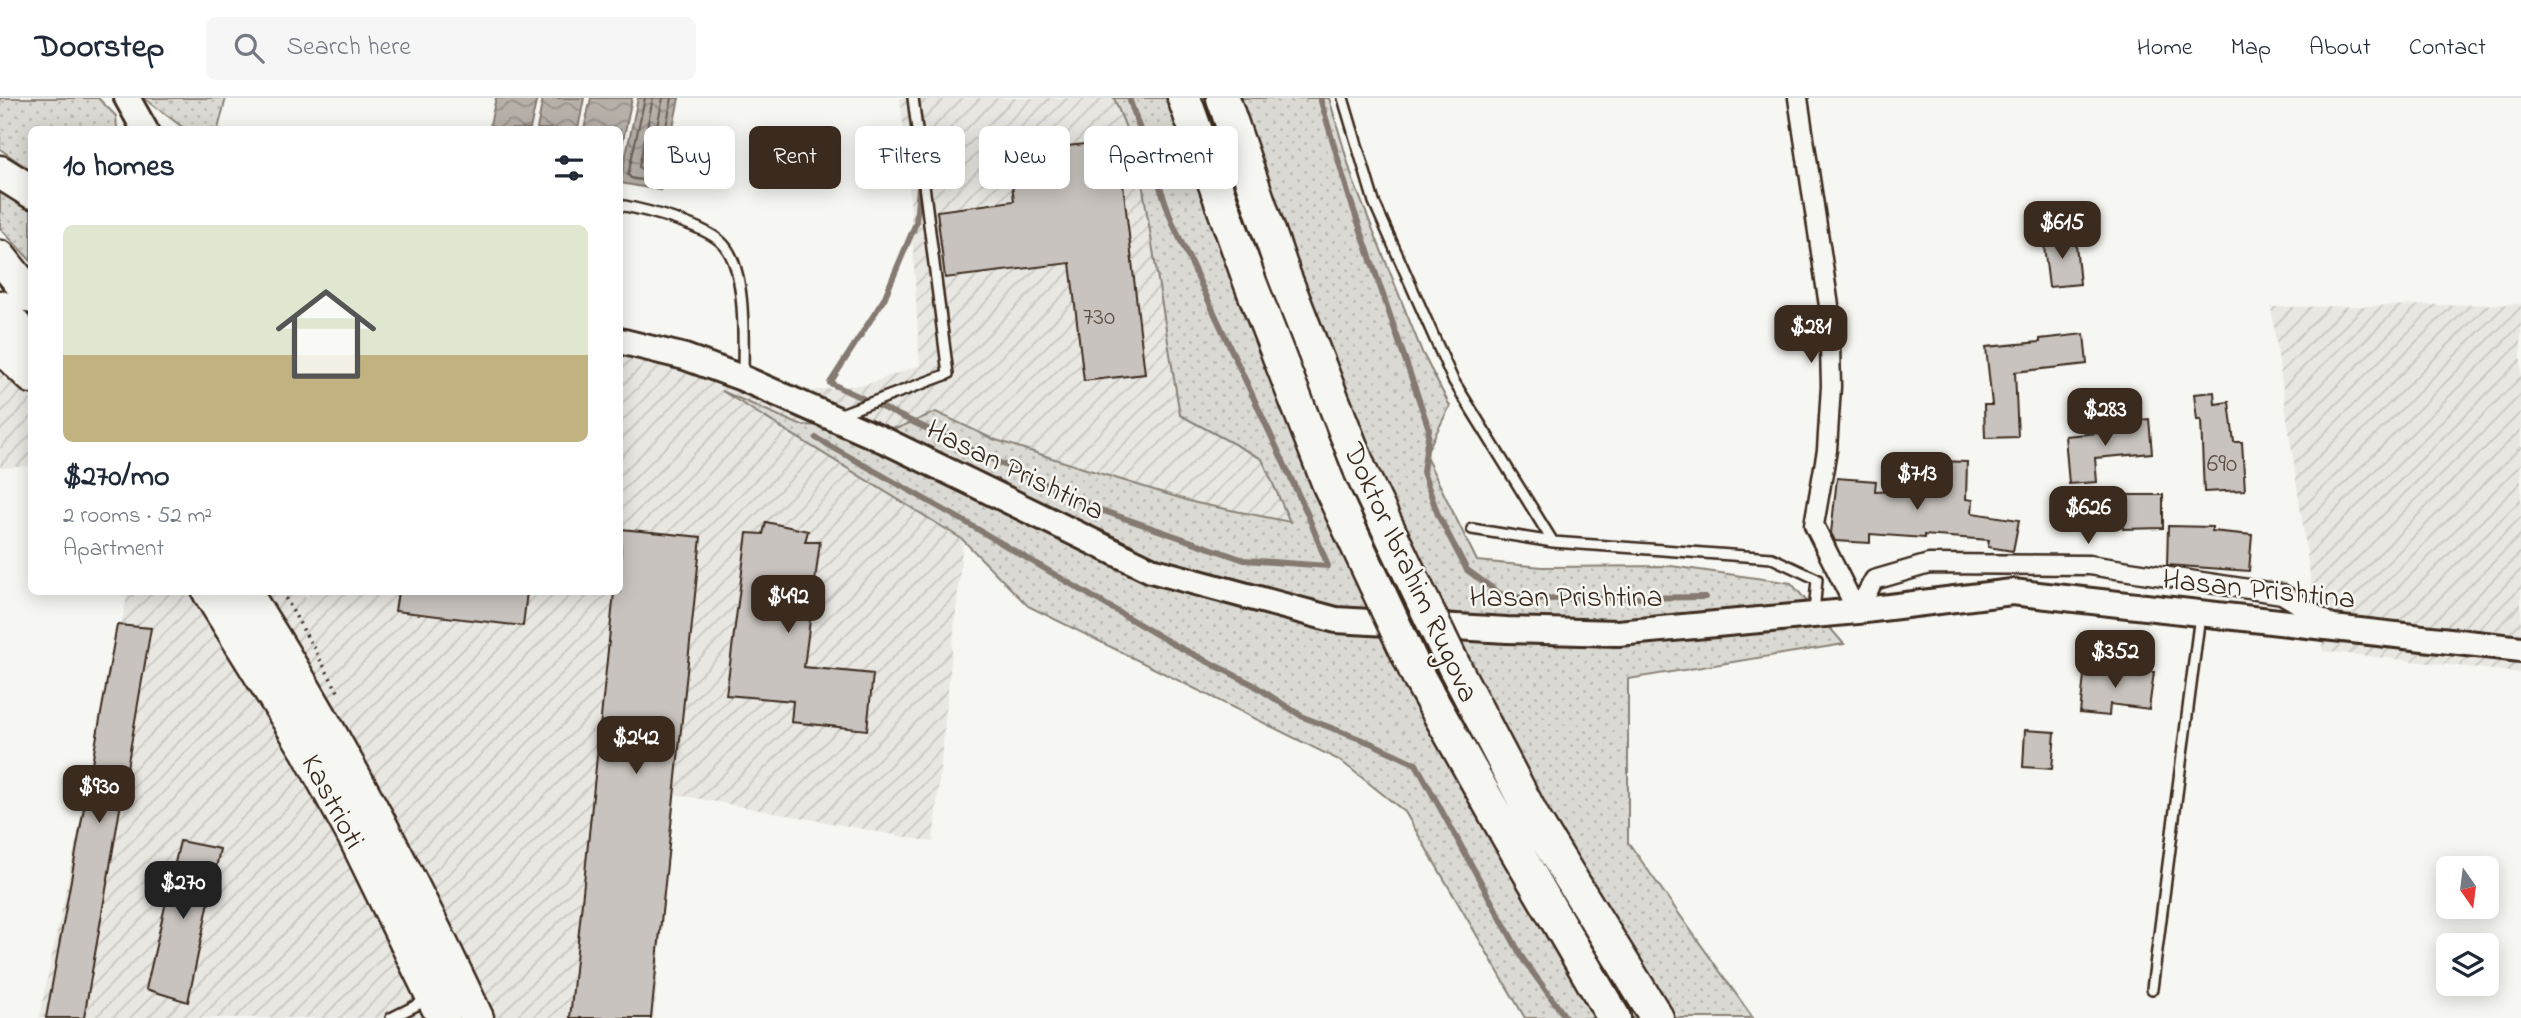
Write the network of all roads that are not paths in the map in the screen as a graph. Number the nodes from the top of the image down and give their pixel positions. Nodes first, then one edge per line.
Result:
1 (118, 98) edge
2 (127, 98) edge
3 (913, 98) edge
4 (1184, 98) edge
5 (1223, 98) edge
6 (1343, 98) edge
7 (1798, 98) edge
8 (129, 126) edge
9 (143, 126) edge
10 (0, 172) edge
11 (28, 190) edge
12 (623, 206) edge
13 (0, 257) edge
14 (28, 292) edge
15 (0, 307) edge
16 (28, 342) edge
17 (623, 342) edge
18 (0, 346) edge
19 (28, 373) edge
20 (743, 378) junction
21 (830, 418) junction
22 (1472, 529) dead end
23 (1553, 542) junction
24 (211, 595) edge
25 (247, 595) edge
26 (267, 595) edge
27 (1857, 611) junction
28 (2200, 614) junction
29 (1814, 615) junction
30 (2338, 629) junction
31 (2521, 649) edge
32 (331, 733) junction
33 (2152, 989) dead end
34 (438, 1008) edge
35 (391, 1018) edge
36 (477, 1018) edge
37 (1614, 1018) edge
38 (1657, 1018) edge

1 - 8 main road
2 - 9 main road
3 - 21 lane
4 - 37 highway, Doktor Ibrahim Rugova, bridge
5 - 38 highway, Doktor Ibrahim Rugova, bridge
6 - 23 lane
7 - 27 street
10 - 11 highway
12 - 20 lane
13 - 14 highway
15 - 16 highway
17 - 20 main road, Hasan Prishtina
18 - 19 highway
20 - 21 main road, Hasan Prishtina
21 - 29 main road, Hasan Prishtina
22 - 23 lane
23 - 29 lane
24 - 34 highway, Kastrioti
25 - 32 highway, Kastrioti
26 - 32 highway
27 - 28 main road, Hasan Prishtina
27 - 29 main road, Hasan Prishtina
27 - 30 street
28 - 30 main road, Hasan Prishtina
28 - 33 lane
30 - 31 main road, Hasan Prishtina
32 - 36 highway, Kastrioti
34 - 35 lane

